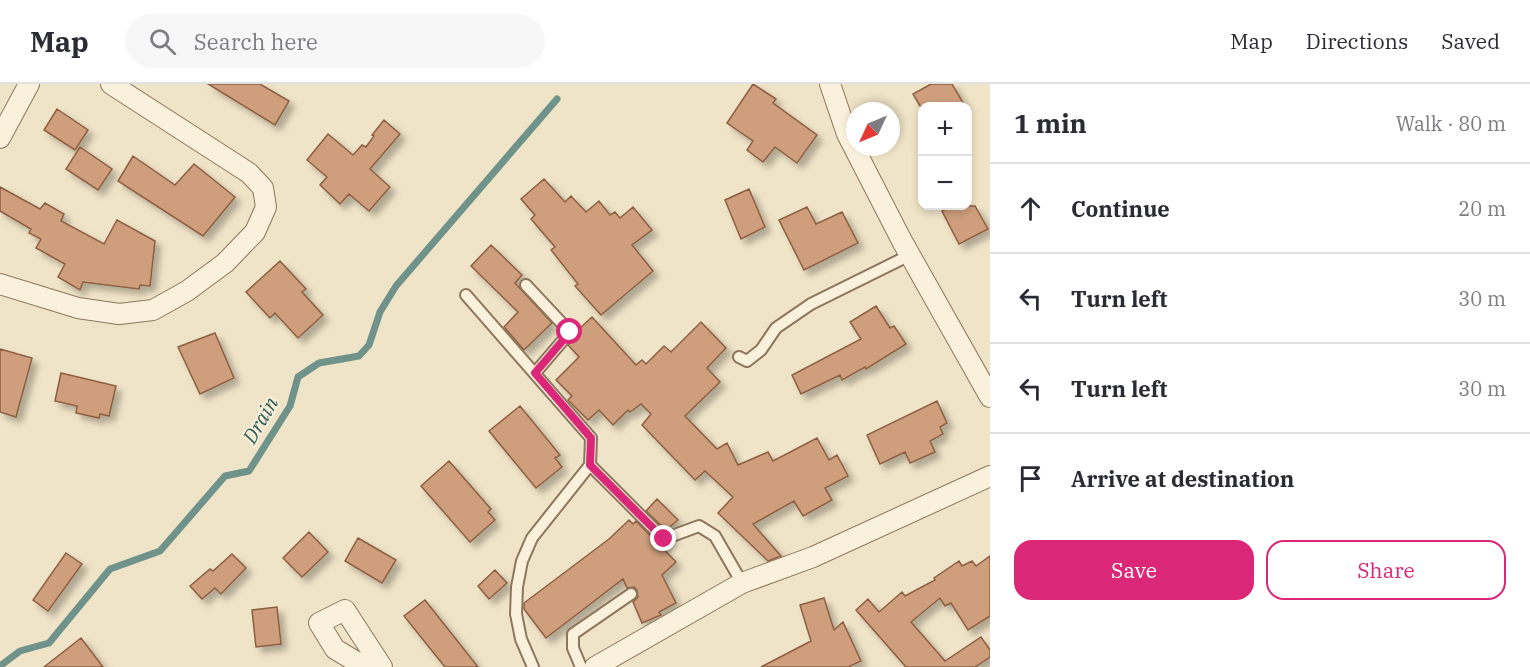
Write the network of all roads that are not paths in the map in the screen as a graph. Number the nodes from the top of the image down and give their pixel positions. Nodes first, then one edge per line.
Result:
1 (29, 84) edge
2 (111, 84) edge
3 (830, 84) edge
4 (0, 138) edge
5 (910, 255) junction
6 (0, 284) edge
7 (526, 285) dead end
8 (466, 295) dead end
9 (739, 357) dead end
10 (535, 373) junction
11 (990, 397) edge
12 (590, 465) junction
13 (990, 476) edge
14 (742, 583) junction
15 (631, 594) dead end
16 (365, 667) edge
17 (382, 667) edge
18 (533, 667) edge
19 (581, 667) edge
20 (595, 667) edge

1 - 4 street
2 - 6 street
3 - 5 street
5 - 9 lane
5 - 11 street
7 - 10 lane
8 - 10 lane
10 - 12 lane
12 - 14 lane
12 - 18 lane
13 - 14 street
14 - 20 street
15 - 19 lane
16 - 17 street

